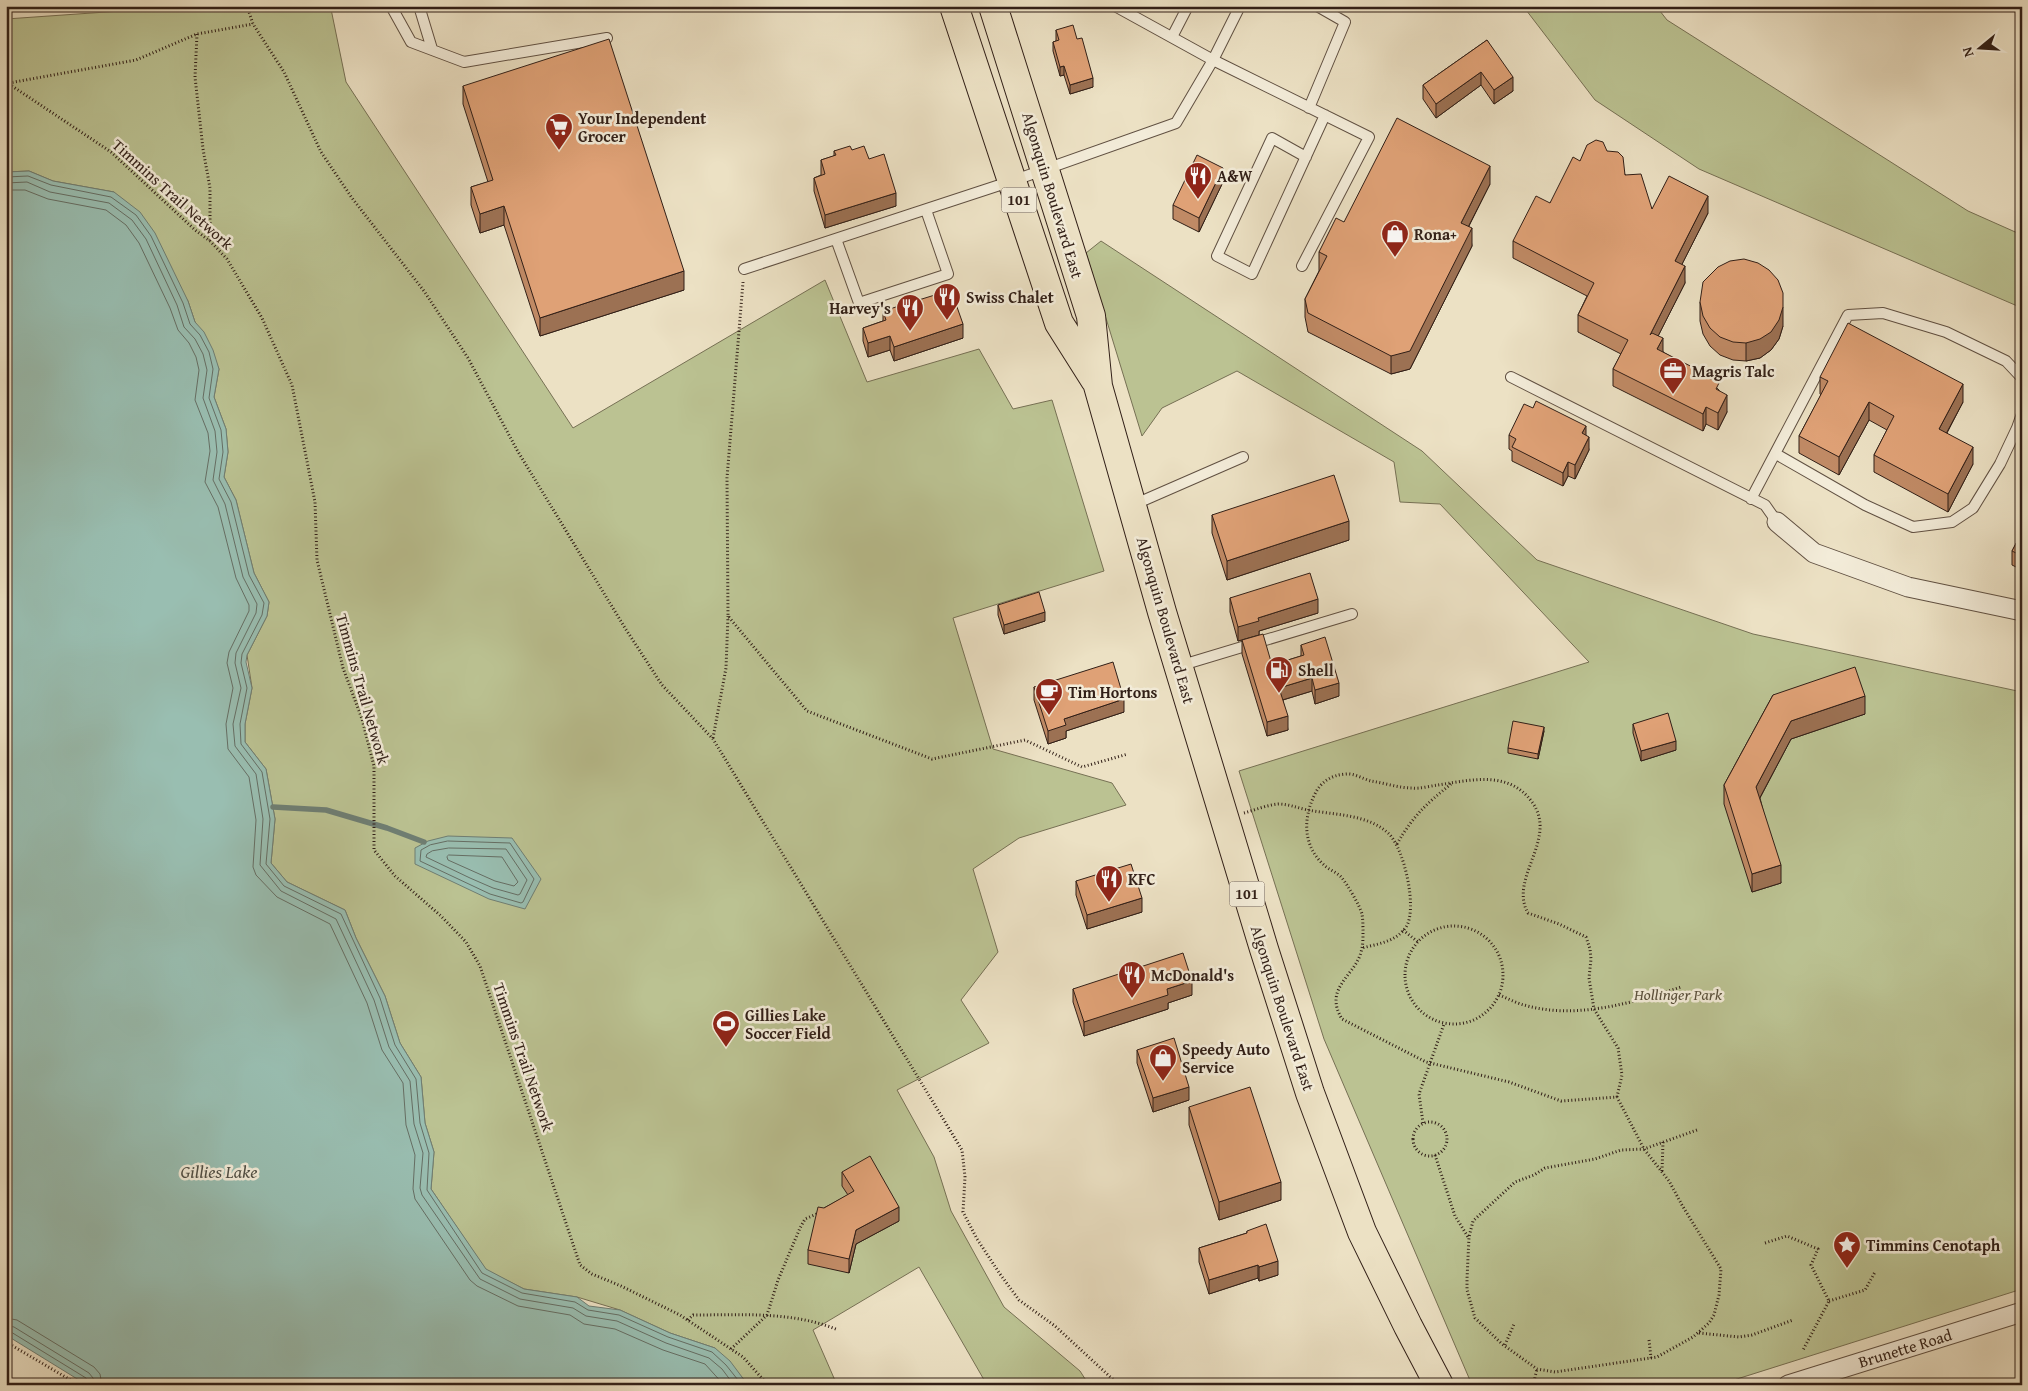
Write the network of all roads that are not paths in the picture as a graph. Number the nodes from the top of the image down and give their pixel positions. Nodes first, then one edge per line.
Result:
1 (391, 6) edge
2 (419, 6) edge
3 (954, 6) edge
4 (993, 6) edge
5 (1115, 6) edge
6 (1139, 6) edge
7 (1188, 6) edge
8 (1240, 6) edge
9 (1317, 6) edge
10 (1134, 16) junction
11 (1172, 37) junction
12 (607, 38) edge
13 (432, 49) junction
14 (1213, 60) junction
15 (1309, 108) junction
16 (1325, 115) junction
17 (1306, 157) junction
18 (1045, 170) junction
19 (1012, 181) junction
20 (926, 210) junction
21 (836, 239) junction
22 (1302, 266) dead end
23 (744, 269) road end
24 (1512, 378) dead end
25 (2022, 378) edge
26 (1098, 386) junction
27 (2022, 414) edge
28 (1776, 454) junction
29 (1243, 457) dead end
30 (1751, 499) junction
31 (1132, 505) junction
32 (1777, 522) joint
33 (2022, 611) edge
34 (1352, 614) dead end
35 (1178, 666) junction
36 (2022, 1312) edge
37 (1439, 1385) edge
38 (1788, 1385) edge

1 - 13 lane
2 - 13 lane
3 - 19 main road, Algonquin Boulevard East / 101
4 - 18 main road, Algonquin Boulevard East / 101
5 - 10 lane
6 - 10 lane
7 - 11 lane
8 - 14 lane
9 - 15 lane
10 - 11 lane
11 - 14 lane
12 - 13 lane
14 - 15 lane
14 - 18 lane
15 - 16 lane
16 - 17 lane
16 - 22 lane
17 - 17 lane
18 - 19 lane
18 - 26 main road, Algonquin Boulevard East / 101
19 - 20 lane
19 - 26 main road, Algonquin Boulevard East / 101
20 - 21 lane
20 - 21 lane
21 - 23 lane
24 - 30 lane
25 - 28 lane
26 - 31 main road, Algonquin Boulevard East / 101
27 - 28 lane
28 - 30 lane
29 - 31 lane
30 - 32 lane
31 - 35 main road, Algonquin Boulevard East / 101
32 - 33 street
34 - 35 lane
35 - 37 main road, Algonquin Boulevard East / 101
36 - 38 street, Brunette Road

